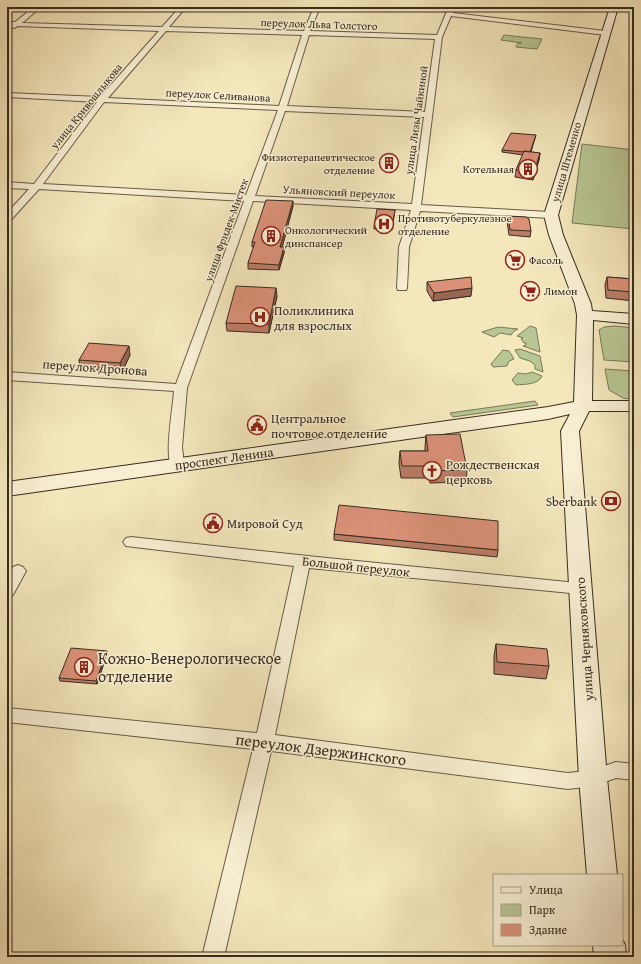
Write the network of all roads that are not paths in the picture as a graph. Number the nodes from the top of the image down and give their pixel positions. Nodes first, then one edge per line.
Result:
1 (38, 7) edge
2 (183, 7) edge
3 (317, 7) edge
4 (434, 7) edge
5 (614, 7) edge
6 (452, 10) edge
7 (7, 24) edge
8 (17, 24) junction
9 (164, 30) junction
10 (7, 31) edge
11 (605, 33) junction
12 (306, 34) junction
13 (439, 37) junction
14 (7, 95) edge
15 (102, 100) junction
16 (282, 109) junction
17 (428, 115) junction
18 (7, 185) edge
19 (36, 187) junction
20 (250, 199) junction
21 (416, 208) junction
22 (551, 215) junction
23 (7, 220) edge
24 (402, 288) dead end
25 (585, 315) junction
26 (634, 320) edge
27 (7, 376) edge
28 (181, 388) junction
29 (583, 406) junction
30 (634, 406) edge
31 (177, 465) junction
32 (7, 489) edge
33 (130, 542) dead end
34 (303, 561) junction
35 (18, 571) dead end
36 (581, 588) junction
37 (7, 590) edge
38 (7, 715) edge
39 (264, 742) junction
40 (634, 772) edge
41 (594, 778) junction
42 (602, 874) edge
43 (609, 946) edge
44 (213, 957) edge
45 (610, 957) edge

1 - 8 street
2 - 9 street, улица Кривошлыкова
3 - 12 street, улица Фридек-Мистек
4 - 6 street
5 - 11 main road, улица Штеменко
6 - 11 street
6 - 13 street, улица Лизы Чайкиной
7 - 8 street, переулок Льва Толстого
8 - 9 street, переулок Льва Толстого
8 - 10 street
9 - 12 street, переулок Льва Толстого
9 - 15 street, улица Кривошлыкова
11 - 22 main road, улица Штеменко
12 - 13 street, переулок Льва Толстого
12 - 16 street, улица Фридек-Мистек
13 - 17 street, улица Лизы Чайкиной
14 - 15 street, переулок Селиванова
15 - 16 street, переулок Селиванова
15 - 19 street, улица Кривошлыкова
16 - 17 street, переулок Селиванова
16 - 20 street, улица Фридек-Мистек
17 - 21 street, улица Лизы Чайкиной
18 - 19 street, Ульяновский переулок
19 - 20 street, Ульяновский переулок
19 - 23 street, улица Кривошлыкова
20 - 21 street, Ульяновский переулок
20 - 28 street, улица Фридек-Мистек
21 - 22 street, Ульяновский переулок
21 - 24 street, улица Лизы Чайкиной
22 - 25 main road, улица Штеменко
25 - 26 main road
25 - 29 main road, улица Штеменко
27 - 28 street, переулок Дронова
28 - 31 street, улица Фридек-Мистек
29 - 30 main road, проспект Ленина
29 - 31 main road, проспект Ленина
29 - 36 main road, улица Черняховского
31 - 32 main road, проспект Ленина
33 - 34 street, Большой переулок
34 - 36 street, Большой переулок
34 - 39 street
35 - 37 street
36 - 41 main road, улица Черняховского
38 - 39 street, переулок Дзержинского
39 - 41 street, переулок Дзержинского
39 - 44 street
40 - 41 street, переулок Дзержинского
41 - 42 main road, улица Черняховского
43 - 45 main road

